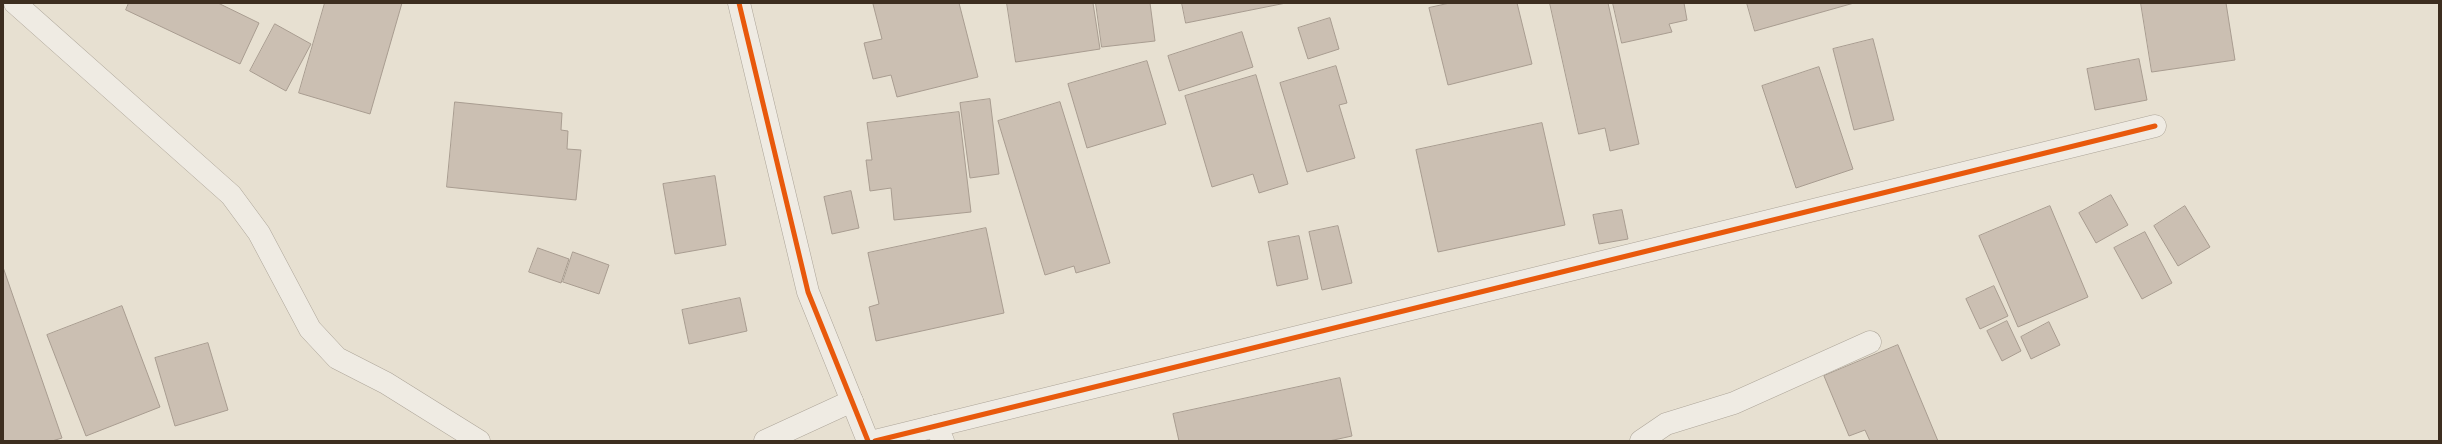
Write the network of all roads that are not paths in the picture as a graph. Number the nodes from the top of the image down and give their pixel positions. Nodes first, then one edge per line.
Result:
1 (15, 3) edge
2 (739, 3) edge
3 (2155, 126) dead end
4 (1870, 342) dead end
5 (852, 401) junction
6 (940, 433) edge
7 (479, 441) edge
8 (765, 441) edge
9 (868, 441) edge
10 (875, 441) edge
11 (1641, 441) edge

1 - 7 street
2 - 5 street
3 - 6 street
4 - 11 street
5 - 8 street
5 - 9 street
6 - 10 street

